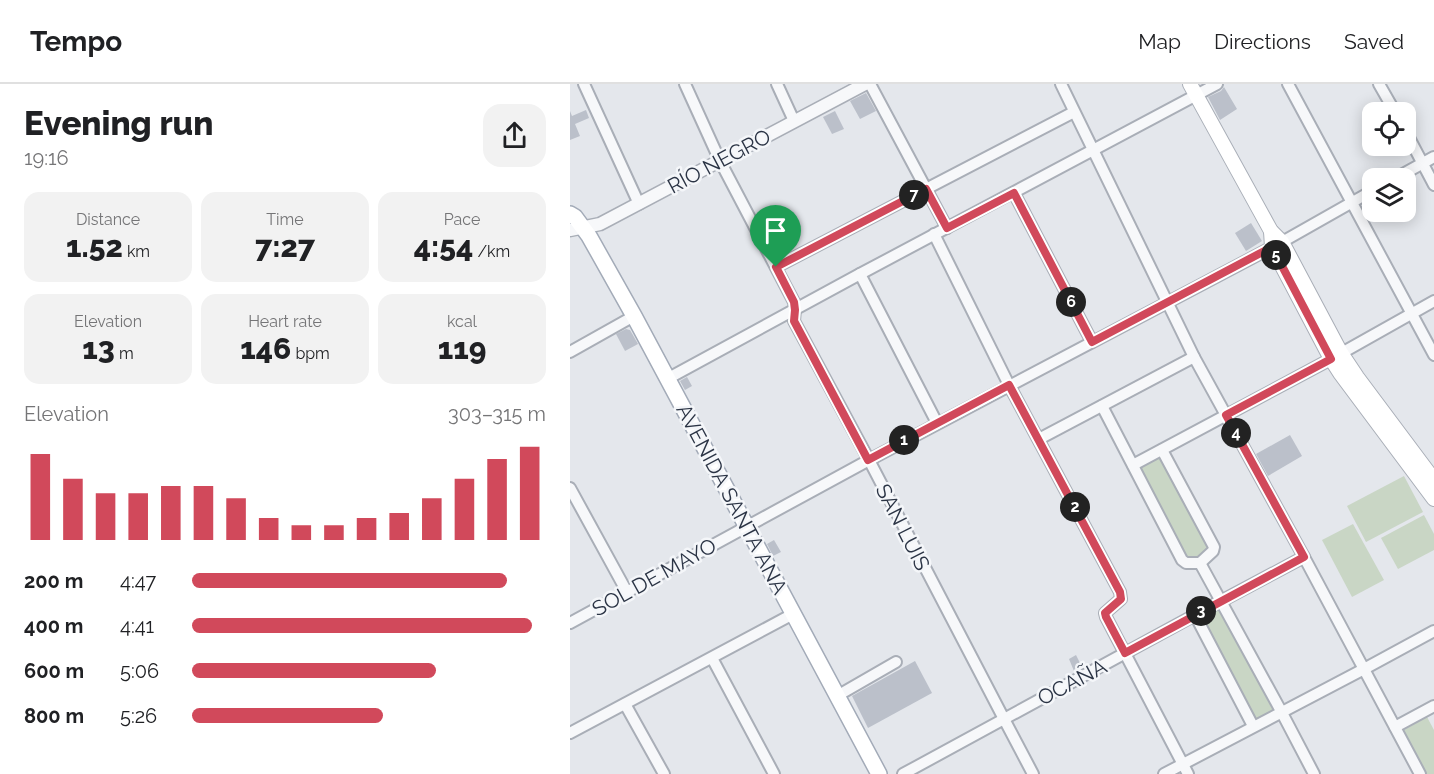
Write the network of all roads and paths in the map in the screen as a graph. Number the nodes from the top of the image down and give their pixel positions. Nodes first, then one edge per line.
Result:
1 (584, 84) edge
2 (685, 84) edge
3 (777, 84) edge
4 (865, 84) edge
5 (870, 84) edge
6 (1061, 84) edge
7 (1217, 84) edge
8 (1288, 84) edge
9 (1380, 84) edge
10 (1193, 90) edge
11 (1390, 102) edge
12 (1074, 112) junction
13 (794, 121) junction
14 (1092, 150) junction
15 (1416, 152) edge
16 (1434, 158) edge
17 (720, 161) junction
18 (1422, 164) junction
19 (1415, 168) edge
20 (1434, 185) edge
21 (926, 189) junction
22 (1014, 193) junction
23 (1362, 197) edge
24 (1352, 203) junction
25 (639, 204) junction
26 (570, 214) edge
27 (574, 226) edge
28 (947, 228) junction
29 (934, 234) junction
30 (1277, 245) junction
31 (776, 267) junction
32 (860, 274) junction
33 (1434, 301) edge
34 (1167, 302) junction
35 (795, 310) junction
36 (1411, 313) junction
37 (634, 316) junction
38 (1092, 342) junction
39 (570, 352) edge
40 (1434, 355) edge
41 (1336, 356) junction
42 (1194, 357) junction
43 (667, 379) junction
44 (1009, 385) junction
45 (1102, 406) junction
46 (1226, 415) junction
47 (937, 423) junction
48 (1039, 439) junction
49 (1161, 450) junction
50 (868, 460) junction
51 (1133, 465) junction
52 (1432, 473) edge
53 (570, 488) edge
54 (1434, 498) edge
55 (746, 526) junction
56 (1304, 557) junction
57 (1200, 563) junction
58 (627, 592) junction
59 (1221, 600) junction
60 (793, 614) junction
61 (1195, 615) junction
62 (570, 623) edge
63 (1434, 631) edge
64 (1125, 653) junction
65 (712, 658) junction
66 (896, 662) dead end
67 (1364, 669) junction
68 (837, 696) junction
69 (625, 704) junction
70 (1434, 706) edge
71 (1281, 711) junction
72 (1004, 719) junction
73 (1253, 726) junction
74 (1395, 727) junction
75 (570, 733) edge
76 (1186, 769) edge
77 (664, 774) edge
78 (774, 774) edge
79 (879, 774) edge
80 (903, 774) edge
81 (1033, 774) edge
82 (1164, 774) edge
83 (1314, 774) edge
84 (1420, 774) edge

1 - 25 street
2 - 17 street, SAN LUIS
3 - 13 street
4 - 13 street, RÍO NEGRO
5 - 21 street
6 - 12 street
7 - 10 street
8 - 24 street
9 - 11 street
10 - 14 street
10 - 30 main road
12 - 14 street
12 - 21 street
13 - 17 street, RÍO NEGRO
14 - 22 street
14 - 34 street
15 - 18 street
16 - 18 street
17 - 25 street, RÍO NEGRO
17 - 31 street, SAN LUIS
18 - 19 street
18 - 20 street
21 - 28 street
21 - 31 street
22 - 28 street
22 - 38 street
23 - 24 street, SOL DE MAYO
24 - 30 street, SOL DE MAYO
24 - 36 street
25 - 27 street, RÍO NEGRO
26 - 27 main road, AVENIDA SANTA ANA
27 - 37 main road, AVENIDA SANTA ANA
28 - 29 street
29 - 32 street
29 - 44 street
30 - 34 street, SOL DE MAYO
30 - 41 main road
31 - 35 street, SAN LUIS
32 - 35 street
32 - 47 street
33 - 36 street
34 - 38 street, SOL DE MAYO
34 - 42 street
35 - 43 street
35 - 50 street, SAN LUIS
36 - 40 street
36 - 41 street
37 - 39 street
37 - 43 main road, AVENIDA SANTA ANA
38 - 44 street, SOL DE MAYO
41 - 46 street
41 - 52 main road
41 - 54 main road
42 - 45 street
42 - 46 street
43 - 55 main road, AVENIDA SANTA ANA
44 - 47 street, SOL DE MAYO
44 - 48 street
45 - 48 street
45 - 51 street
46 - 49 street
46 - 56 street
47 - 50 street, SOL DE MAYO
48 - 64 street
49 - 51 street
49 - 57 street
50 - 55 street, SOL DE MAYO
50 - 72 street, SAN LUIS
51 - 57 street
53 - 58 street
55 - 58 street, SOL DE MAYO
55 - 60 main road, AVENIDA SANTA ANA
56 - 59 street, OCAÑA
56 - 67 street
57 - 59 street
58 - 62 street, SOL DE MAYO
59 - 61 street, OCAÑA
59 - 71 street
60 - 65 street
60 - 68 main road, AVENIDA SANTA ANA
61 - 64 street, OCAÑA
61 - 73 street
63 - 67 street
64 - 72 street, OCAÑA
64 - 76 street
65 - 69 street
65 - 78 street
66 - 68 street
67 - 71 street
67 - 74 street
68 - 79 main road, AVENIDA SANTA ANA
69 - 75 street
69 - 77 street
70 - 74 street
71 - 73 street
71 - 83 street
72 - 80 street, OCAÑA
72 - 81 street, SAN LUIS
73 - 76 street
74 - 84 street
76 - 82 street

